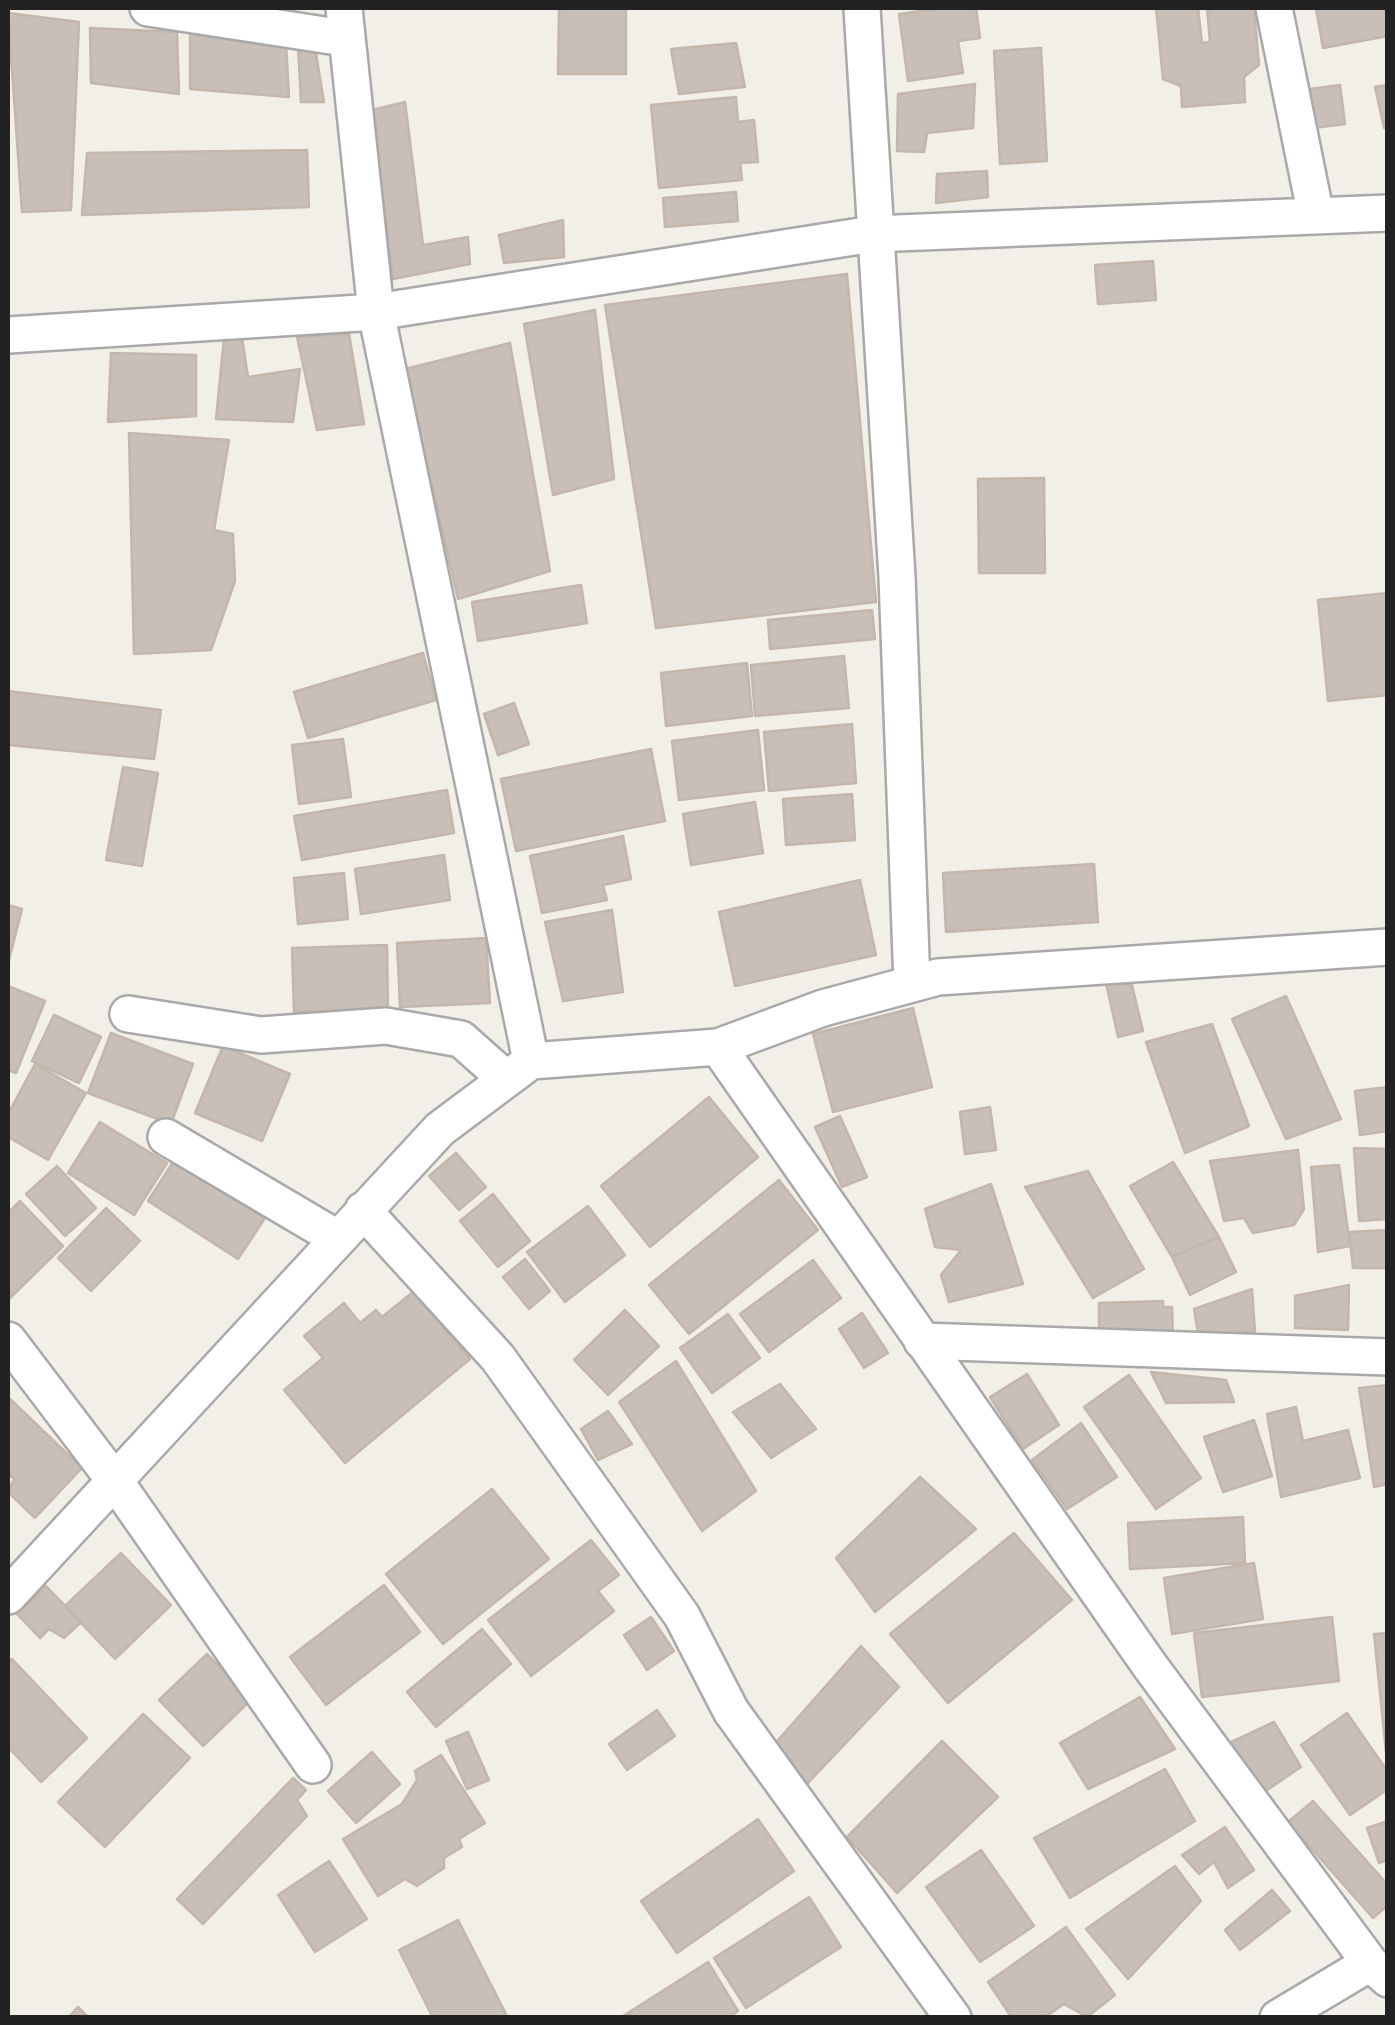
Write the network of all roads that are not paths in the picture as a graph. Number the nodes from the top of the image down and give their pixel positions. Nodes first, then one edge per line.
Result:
1 (148, 8) edge
2 (862, 8) edge
3 (1274, 8) edge
4 (344, 23) edge
5 (1388, 213) edge
6 (1316, 216) junction
7 (873, 234) junction
8 (376, 312) junction
9 (8, 336) edge
10 (1388, 947) edge
11 (912, 984) junction
12 (128, 1014) dead end
13 (718, 1047) junction
14 (518, 1070) junction
15 (166, 1137) dead end
16 (363, 1210) junction
17 (338, 1238) junction
18 (8, 1340) edge
19 (922, 1341) junction
20 (1388, 1357) edge
21 (115, 1481) junction
22 (8, 1596) edge
23 (312, 1765) dead end
24 (1379, 1971) edge
25 (953, 2018) edge
26 (1278, 2018) edge

1 - 4 street
2 - 7 street
3 - 6 street
4 - 8 street
5 - 6 street
6 - 7 street
7 - 8 street
7 - 11 street
8 - 9 street
8 - 14 street
10 - 11 street
11 - 13 street
12 - 14 street
13 - 14 street
13 - 19 street
14 - 16 street
15 - 17 street
16 - 17 street
16 - 25 street
17 - 21 street
18 - 21 street
19 - 20 street
19 - 24 street
21 - 22 street
21 - 23 street
24 - 26 street

